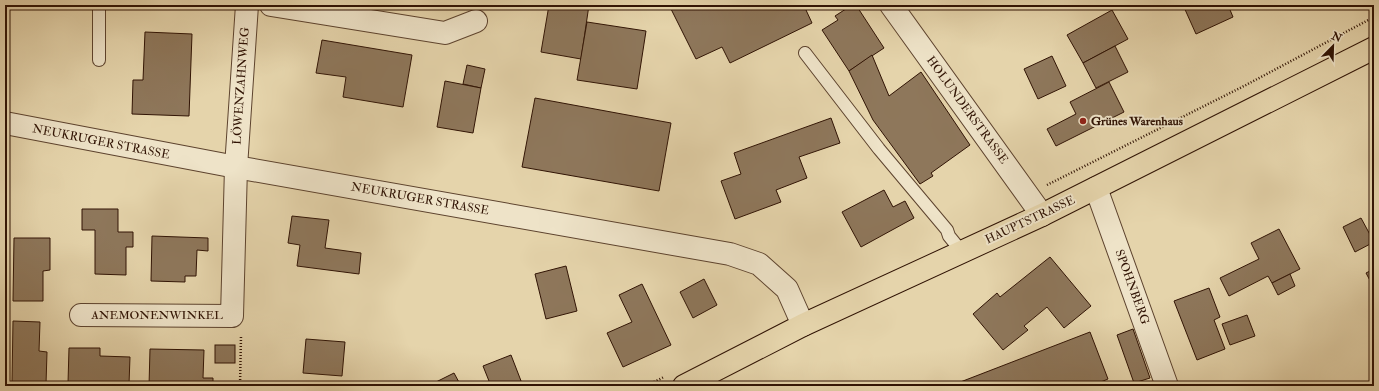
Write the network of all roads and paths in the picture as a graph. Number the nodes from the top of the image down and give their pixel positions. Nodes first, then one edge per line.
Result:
1 (100, 5) edge
2 (247, 5) edge
3 (271, 5) edge
4 (891, 5) edge
5 (476, 21) dead end
6 (1374, 48) edge
7 (805, 53) dead end
8 (99, 60) dead end
9 (5, 123) edge
10 (236, 167) junction
11 (1096, 188) junction
12 (1042, 215) junction
13 (962, 252) junction
14 (81, 315) dead end
15 (232, 316) junction
16 (803, 325) junction
17 (240, 386) edge
18 (684, 386) edge
19 (1167, 386) edge

1 - 8 lane
2 - 10 street, LÖWENZAHNWEG
3 - 5 street
4 - 12 street, HOLUNDERSTRASSE
6 - 11 main road, HAUPTSTRASSE
7 - 13 lane
9 - 10 street, NEUKRUGER STRASSE
10 - 15 street, ANEMONENWINKEL
10 - 16 street, NEUKRUGER STRASSE
11 - 12 main road, HAUPTSTRASSE
11 - 19 street, SPOHNBERG
12 - 13 main road, HAUPTSTRASSE
13 - 16 main road, HAUPTSTRASSE
14 - 15 street, ANEMONENWINKEL
15 - 17 path, ANEMONENWINKEL
16 - 18 main road, HAUPTSTRASSE

